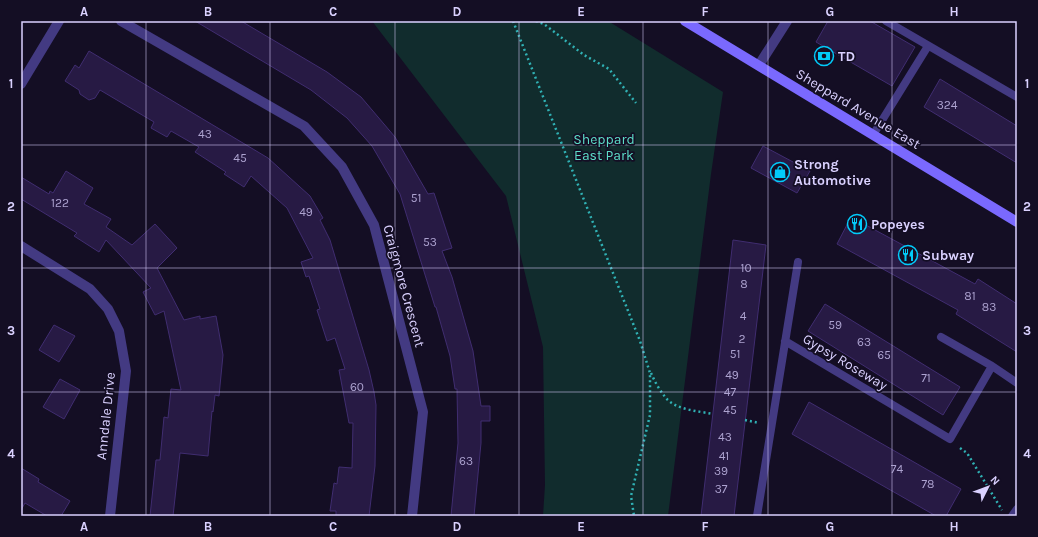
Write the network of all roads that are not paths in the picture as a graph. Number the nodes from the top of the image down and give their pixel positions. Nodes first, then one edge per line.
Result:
1 (59, 21) edge
2 (121, 21) edge
3 (685, 21) edge
4 (787, 21) edge
5 (886, 21) edge
6 (928, 46) junction
7 (759, 66) junction
8 (21, 84) edge
9 (1017, 97) edge
10 (873, 135) junction
11 (1017, 222) edge
12 (21, 246) edge
13 (798, 262) dead end
14 (941, 337) dead end
15 (785, 341) junction
16 (992, 366) junction
17 (1017, 383) edge
18 (1017, 509) edge
19 (110, 516) edge
20 (412, 516) edge
21 (757, 516) edge
22 (1012, 516) edge

1 - 8 street
2 - 20 street, Craigmore Crescent
3 - 7 main road, Sheppard Avenue East
4 - 7 street
5 - 6 lane
6 - 9 lane
6 - 10 lane
7 - 10 main road, Sheppard Avenue East
10 - 11 main road, Sheppard Avenue East
12 - 19 street, Anndale Drive
13 - 15 lane
14 - 16 lane
15 - 16 lane, Gypsy Roseway
15 - 21 lane, Gypsy Roseway
16 - 17 lane
18 - 22 lane

